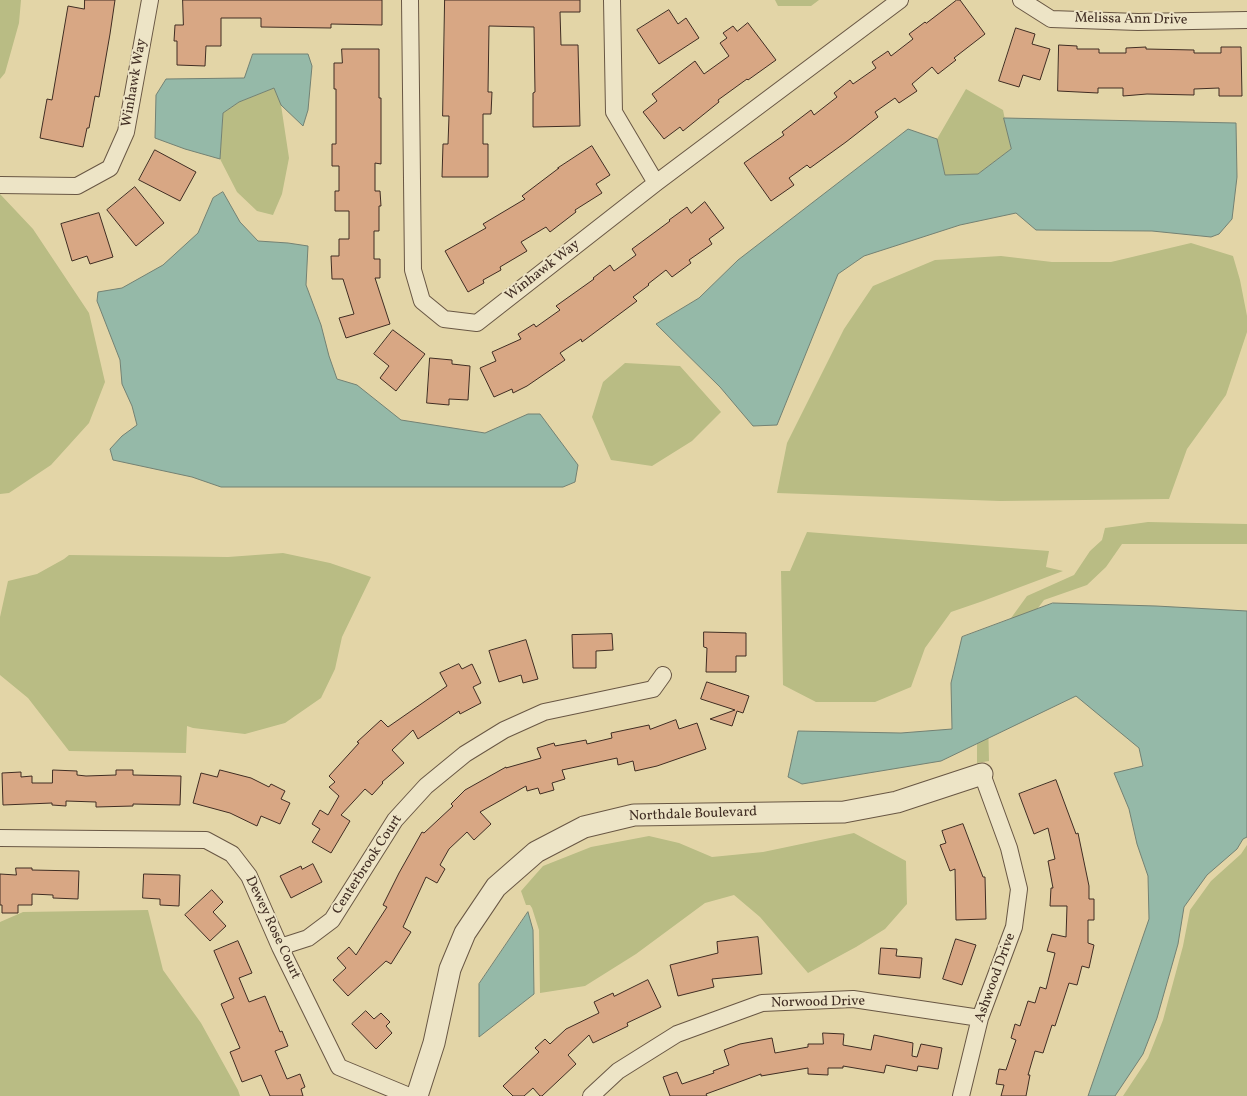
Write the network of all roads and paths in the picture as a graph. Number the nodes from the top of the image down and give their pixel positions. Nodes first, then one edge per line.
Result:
1 (150, 0) edge
2 (410, 0) edge
3 (612, 0) edge
4 (900, 0) edge
5 (1021, 0) edge
6 (1247, 20) edge
7 (656, 183) junction
8 (0, 185) edge
9 (662, 675) dead end
10 (982, 774) joint
11 (0, 838) edge
12 (280, 947) junction
13 (980, 1018) junction
14 (409, 1096) edge
15 (417, 1096) edge
16 (591, 1096) edge
17 (961, 1096) edge

1 - 8 street, Winhawk Way
2 - 7 street, Winhawk Way
3 - 7 street
4 - 7 street, Winhawk Way
5 - 6 street, Melissa Ann Drive
9 - 12 street, Centerbrook Court
10 - 13 street, Ashwood Drive
10 - 15 street, Northdale Boulevard
11 - 12 street, Dewey Rose Court
12 - 14 street, Dewey Rose Court
13 - 16 street, Norwood Drive
13 - 17 street, Ashwood Drive

